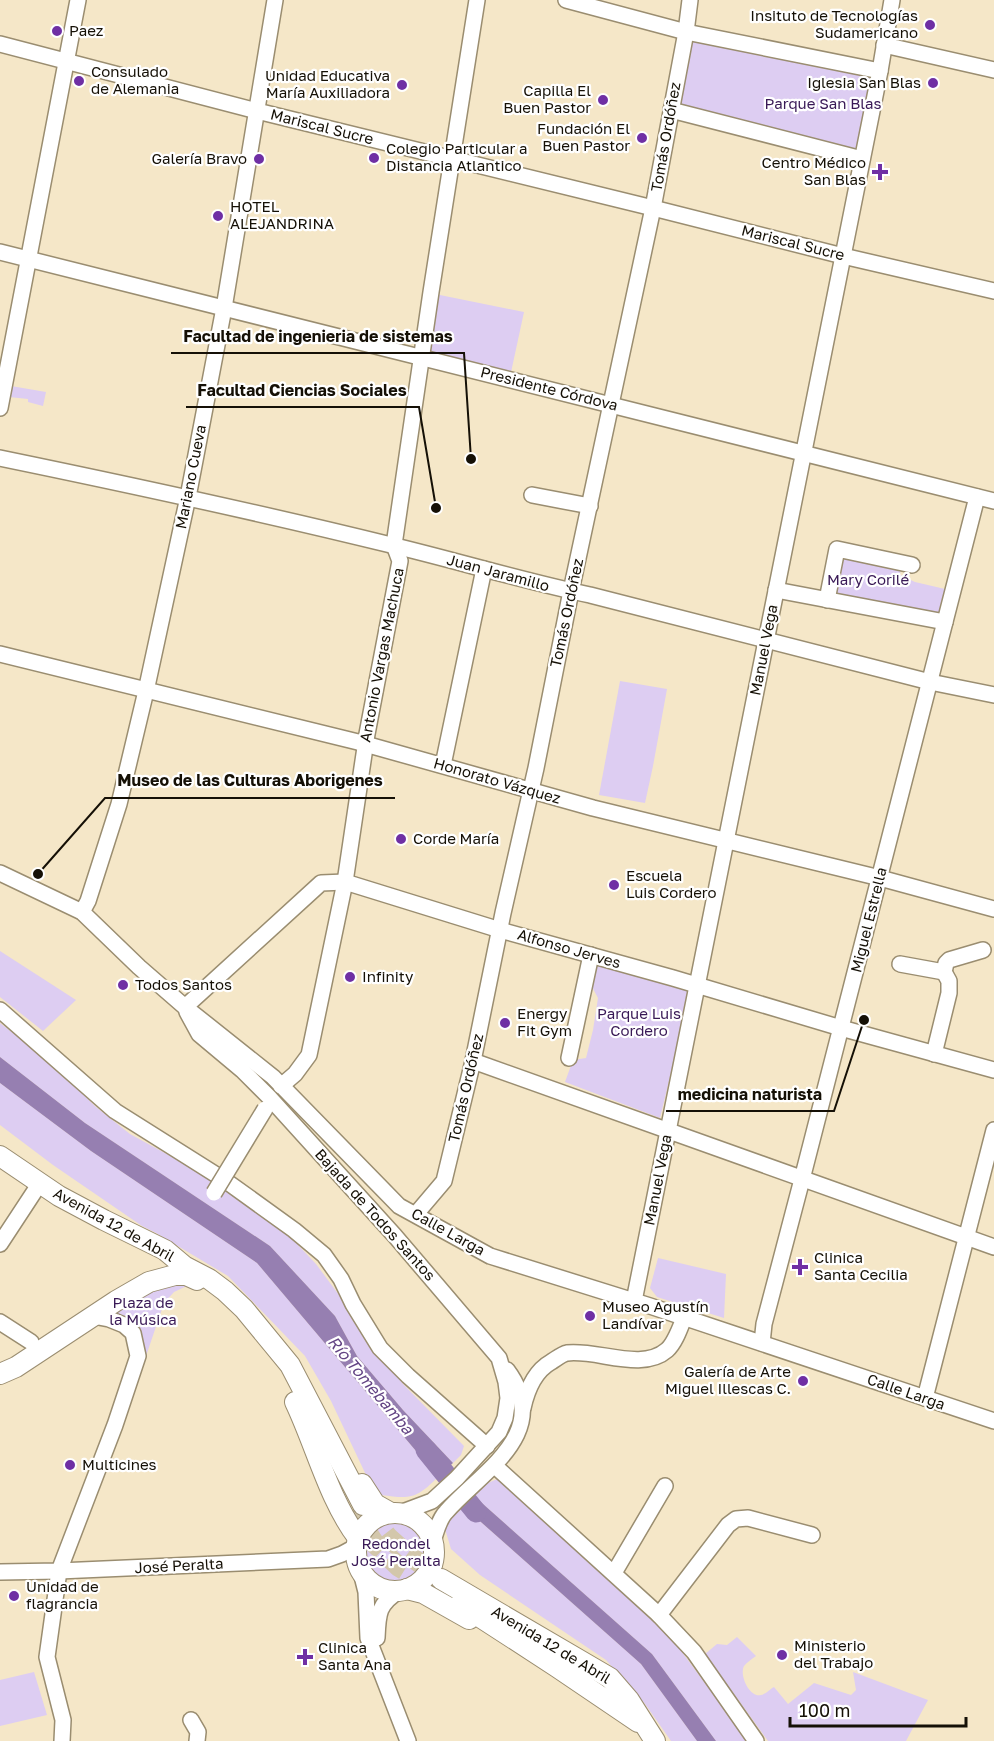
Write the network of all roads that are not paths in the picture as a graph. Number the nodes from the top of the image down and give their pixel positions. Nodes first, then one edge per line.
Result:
1 (78, 0) edge
2 (275, 0) edge
3 (477, 0) edge
4 (566, 0) edge
5 (690, 0) edge
6 (892, 0) edge
7 (686, 32) junction
8 (0, 44) edge
9 (884, 45) junction
10 (67, 61) junction
11 (994, 70) edge
12 (879, 71) junction
13 (671, 110) junction
14 (256, 111) junction
15 (452, 159) junction
16 (862, 159) junction
17 (653, 208) junction
18 (0, 252) edge
19 (843, 256) junction
20 (28, 258) junction
21 (994, 291) edge
22 (224, 308) junction
23 (422, 357) junction
24 (611, 405) junction
25 (0, 408) edge
26 (803, 453) junction
27 (0, 458) edge
28 (532, 495) dead end
29 (188, 497) junction
30 (977, 497) junction
31 (994, 501) edge
32 (590, 506) junction
33 (394, 545) junction
34 (912, 565) dead end
35 (484, 569) junction
36 (776, 590) junction
37 (571, 591) junction
38 (827, 600) junction
39 (945, 622) junction
40 (766, 640) junction
41 (0, 654) edge
42 (930, 682) junction
43 (146, 691) junction
44 (994, 695) edge
45 (365, 745) junction
46 (442, 765) junction
47 (531, 791) junction
48 (726, 840) junction
49 (0, 873) edge
50 (880, 878) junction
51 (345, 882) junction
52 (994, 909) edge
53 (82, 912) junction
54 (500, 930) junction
55 (983, 950) dead end
56 (591, 955) junction
57 (900, 964) dead end
58 (944, 972) junction
59 (697, 985) junction
60 (184, 1007) junction
61 (0, 1010) edge
62 (841, 1028) junction
63 (934, 1053) junction
64 (568, 1058) dead end
65 (472, 1061) junction
66 (994, 1070) edge
67 (281, 1086) junction
68 (267, 1103) junction
69 (668, 1130) junction
70 (994, 1130) edge
71 (0, 1156) edge
72 (803, 1178) junction
73 (40, 1183) junction
74 (214, 1193) dead end
75 (416, 1214) junction
76 (966, 1237) junction
77 (0, 1244) edge
78 (994, 1247) edge
79 (165, 1250) junction
80 (178, 1271) junction
81 (634, 1301) junction
82 (93, 1316) junction
83 (684, 1318) junction
84 (0, 1322) edge
85 (31, 1342) junction
86 (762, 1343) junction
87 (499, 1358) junction
88 (0, 1362) edge
89 (280, 1370) junction
90 (0, 1374) edge
91 (925, 1398) junction
92 (522, 1414) junction
93 (994, 1421) edge
94 (487, 1446) junction
95 (495, 1466) junction
96 (665, 1486) dead end
97 (395, 1513) junction
98 (812, 1535) dead end
99 (356, 1542) junction
100 (433, 1544) junction
101 (59, 1571) junction
102 (0, 1572) edge
103 (361, 1572) junction
104 (614, 1573) junction
105 (403, 1590) junction
106 (659, 1615) junction
107 (379, 1668) junction
108 (610, 1678) junction
109 (593, 1692) junction
110 (191, 1720) dead end
111 (647, 1735) edge
112 (63, 1741) edge
113 (197, 1741) edge
114 (408, 1741) edge
115 (756, 1741) edge

1 - 10 street
2 - 14 street, Mariano Cueva
3 - 15 street, Antonio Vargas Machuca
4 - 7 street
5 - 7 street, Tomás Ordóñez
6 - 9 street, Manuel Vega
7 - 12 street
7 - 13 street, Tomás Ordóñez
8 - 10 street, Mariscal Sucre
9 - 11 street
9 - 12 street, Manuel Vega
10 - 14 street, Mariscal Sucre
10 - 20 street
12 - 16 street, Manuel Vega
13 - 16 street
13 - 17 street, Tomás Ordóñez
14 - 15 street, Mariscal Sucre
14 - 22 street, Mariano Cueva
15 - 17 street, Mariscal Sucre
15 - 23 street, Antonio Vargas Machuca
16 - 19 street, Manuel Vega
17 - 19 street, Mariscal Sucre
17 - 24 street, Tomás Ordóñez
18 - 20 street, Presidente Córdova
19 - 21 street, Mariscal Sucre
19 - 26 street, Manuel Vega
20 - 22 street, Presidente Córdova
20 - 25 street
22 - 23 street, Presidente Córdova
22 - 29 street, Mariano Cueva
23 - 24 street, Presidente Córdova
23 - 33 street, Antonio Vargas Machuca
24 - 26 street, Presidente Córdova
24 - 32 street, Tomás Ordóñez
26 - 30 street, Presidente Córdova
26 - 36 street, Manuel Vega
27 - 29 street, Juan Jaramillo
28 - 32 street
29 - 33 street, Juan Jaramillo
29 - 43 street, Mariano Cueva
30 - 31 street, Presidente Córdova
30 - 39 street, Miguel Estrella
32 - 37 street, Tomás Ordóñez
33 - 35 street, Juan Jaramillo
33 - 45 street, Antonio Vargas Machuca
34 - 38 street
35 - 37 street, Juan Jaramillo
35 - 46 street
36 - 38 street
36 - 40 street, Manuel Vega
37 - 40 street, Juan Jaramillo
37 - 47 street, Tomás Ordóñez
38 - 39 street
39 - 42 street, Miguel Estrella
40 - 42 street, Juan Jaramillo
40 - 48 street, Manuel Vega
41 - 43 street, Honorato Vázquez
42 - 44 street, Juan Jaramillo
42 - 50 street, Miguel Estrella
43 - 45 street, Honorato Vázquez
43 - 53 street, Mariano Cueva
45 - 46 street, Honorato Vázquez
45 - 51 street, Antonio Vargas Machuca
46 - 47 street, Honorato Vázquez
47 - 48 street, Honorato Vázquez
47 - 54 street, Tomás Ordóñez
48 - 50 street, Honorato Vázquez
48 - 59 street, Manuel Vega
49 - 53 street, Calle Larga
50 - 52 street, Honorato Vázquez
50 - 62 street, Miguel Estrella
51 - 54 street, Alfonso Jerves
51 - 60 street, Alfonso Jerves
51 - 67 street, Antonio Vargas Machuca
53 - 60 street, Calle Larga
54 - 56 street, Alfonso Jerves
54 - 65 street, Tomás Ordóñez
55 - 58 street
56 - 59 street, Alfonso Jerves
56 - 64 street
57 - 58 street
58 - 63 street
59 - 62 street, Alfonso Jerves
59 - 69 street, Manuel Vega
60 - 67 street, Calle Larga
60 - 68 street, Bajada de Todos Santos
61 - 94 street
62 - 63 street, Alfonso Jerves
62 - 72 street, Miguel Estrella
63 - 66 street, Alfonso Jerves
65 - 69 street
65 - 75 street, Tomás Ordóñez
67 - 75 street, Calle Larga
68 - 74 street, bridge
68 - 87 street, Bajada de Todos Santos
69 - 72 street
69 - 81 street, Manuel Vega
70 - 76 street
71 - 73 main road, Avenida 12 de Abril
72 - 76 street
72 - 86 street, Miguel Estrella
73 - 77 street
73 - 79 main road, Avenida 12 de Abril
75 - 81 street, Calle Larga
76 - 78 street
76 - 91 street
79 - 80 main road, Avenida 12 de Abril
79 - 97 main road
80 - 82 main road
80 - 85 main road
80 - 89 main road, Avenida 12 de Abril
80 - 89 main road, Avenida 12 de Abril
81 - 83 street, Calle Larga
82 - 90 main road
82 - 101 street
83 - 86 street, Calle Larga
83 - 92 street
84 - 85 street
85 - 88 main road
86 - 91 street, Calle Larga
87 - 92 street
87 - 94 street, Bajada de Todos Santos
89 - 99 main road
91 - 93 street, Calle Larga
92 - 95 street
94 - 97 street, Bajada de Todos Santos
95 - 100 street
95 - 104 street
96 - 104 street
97 - 99 main road
97 - 100 main road
98 - 106 street
99 - 101 street, José Peralta
99 - 103 main road
100 - 105 main road
100 - 108 main road
101 - 102 street, José Peralta
101 - 112 street
103 - 105 main road
103 - 107 street
104 - 106 street
105 - 107 street
105 - 109 main road
106 - 115 street
107 - 114 street
108 - 109 main road, Avenida 12 de Abril
108 - 111 main road, Avenida 12 de Abril
109 - 111 main road, Avenida 12 de Abril
110 - 113 street

